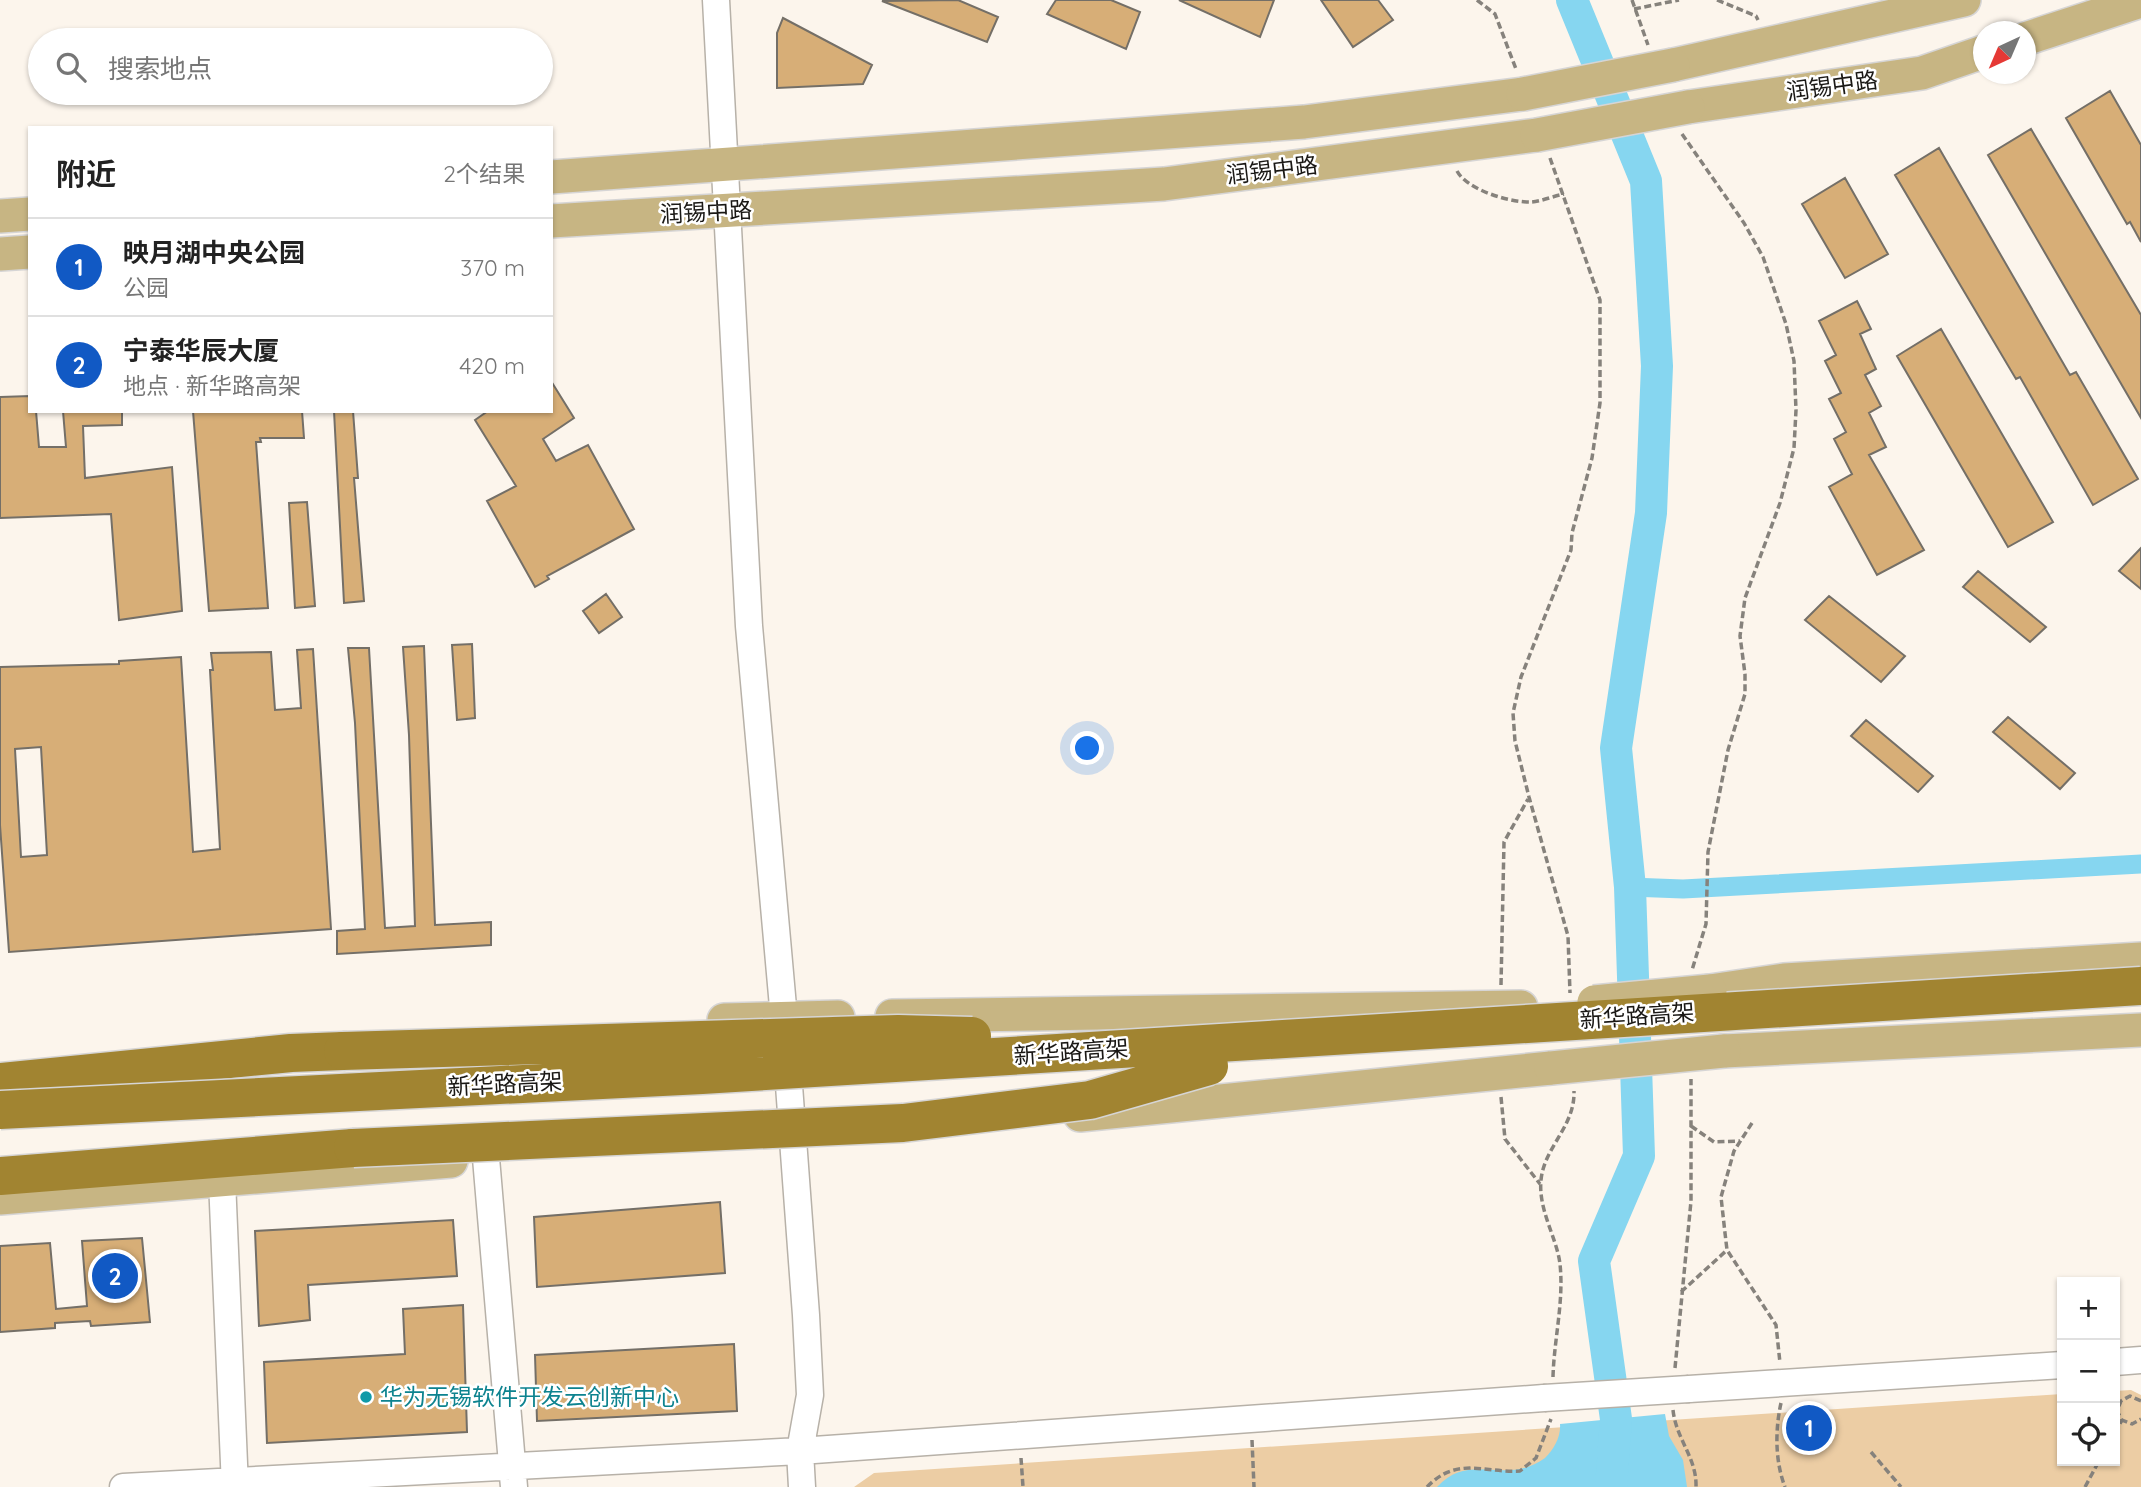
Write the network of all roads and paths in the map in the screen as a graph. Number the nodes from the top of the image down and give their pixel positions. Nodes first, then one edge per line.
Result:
1 (716, 0) edge
2 (1477, 0) edge
3 (1632, 0) edge
4 (1679, 0) edge
5 (1717, 0) edge
6 (1964, 0) edge
7 (2141, 1) edge
8 (1634, 9) junction
9 (2036, 35) edge
10 (1771, 43) junction
11 (1973, 55) edge
12 (1661, 57) junction
13 (1522, 86) junction
14 (1683, 117) junction
15 (1543, 145) junction
16 (1445, 147) junction
17 (723, 164) junction
18 (553, 177) edge
19 (1564, 194) junction
20 (725, 210) junction
21 (28, 214) edge
22 (0, 216) edge
23 (553, 221) edge
24 (28, 252) edge
25 (0, 254) edge
26 (1528, 797) junction
27 (2141, 959) edge
28 (2141, 986) edge
29 (1701, 987) junction
30 (1557, 1006) junction
31 (1501, 1007) junction
32 (2141, 1012) edge
33 (784, 1018) junction
34 (2141, 1030) edge
35 (1210, 1054) junction
36 (0, 1063) edge
37 (1500, 1072) junction
38 (1691, 1074) dead end
39 (1562, 1077) junction
40 (0, 1082) edge
41 (0, 1110) edge
42 (1752, 1123) dead end
43 (1691, 1126) junction
44 (0, 1135) edge
45 (1740, 1141) junction
46 (793, 1144) junction
47 (486, 1158) junction
48 (0, 1176) edge
49 (222, 1180) junction
50 (1541, 1184) junction
51 (0, 1198) edge
52 (1727, 1250) junction
53 (1680, 1294) junction
54 (2141, 1360) edge
55 (2120, 1362) edge
56 (2057, 1365) edge
57 (1789, 1372) junction
58 (1678, 1389) junction
59 (1549, 1397) junction
60 (2141, 1400) edge
61 (1251, 1419) junction
62 (2141, 1419) edge
63 (2122, 1420) junction
64 (2120, 1424) edge
65 (1020, 1435) junction
66 (800, 1451) junction
67 (1871, 1452) dead end
68 (2096, 1466) edge
69 (514, 1476) edge
70 (235, 1484) edge
71 (123, 1487) edge
72 (802, 1487) edge
73 (1023, 1487) edge
74 (1254, 1487) edge
75 (1427, 1487) edge
76 (1696, 1487) edge
77 (1785, 1487) edge
78 (1901, 1487) edge
79 (2085, 1487) edge

1 - 17 street
2 - 13 path
3 - 8 path
4 - 8 path
5 - 10 path
6 - 10 main road, 润锡中路
7 - 9 main road
8 - 12 path
10 - 12 main road, 润锡中路
11 - 14 main road, 润锡中路
12 - 13 main road, 润锡中路, bridge
13 - 17 main road, 润锡中路
14 - 15 main road, 润锡中路, bridge
14 - 29 path
15 - 16 main road, 润锡中路
15 - 19 path
16 - 19 path
16 - 20 main road, 润锡中路
17 - 18 main road, 润锡中路
17 - 20 street
19 - 26 path
20 - 23 main road, 润锡中路
20 - 33 street
21 - 22 main road
24 - 25 main road
26 - 30 path
26 - 31 path
27 - 29 main road
28 - 35 highway, 新华路高架, bridge
29 - 30 main road, bridge
30 - 31 main road
31 - 33 main road
32 - 35 highway, 新华路高架
33 - 36 main road
33 - 46 street
34 - 39 main road, bridge
35 - 40 highway, bridge
35 - 41 highway, 新华路高架, bridge
35 - 44 highway, 新华路高架, bridge
35 - 48 highway, bridge
37 - 39 main road
37 - 46 main road
37 - 50 path
38 - 43 path
39 - 50 path
42 - 45 path
43 - 45 path
43 - 53 path
45 - 52 path
46 - 47 main road
46 - 66 street
47 - 49 main road
47 - 69 street
49 - 51 main road
49 - 70 street
50 - 59 path
52 - 53 path
52 - 57 path
53 - 58 path
54 - 55 street
56 - 57 street
57 - 58 street
57 - 77 path
58 - 59 street, bridge
58 - 76 path
59 - 61 street
59 - 75 path
60 - 63 path
61 - 65 street
61 - 74 path
62 - 63 path
63 - 64 path
65 - 66 street
65 - 73 path
66 - 69 street
66 - 72 street
67 - 78 path
68 - 79 path
69 - 70 street
70 - 71 street

